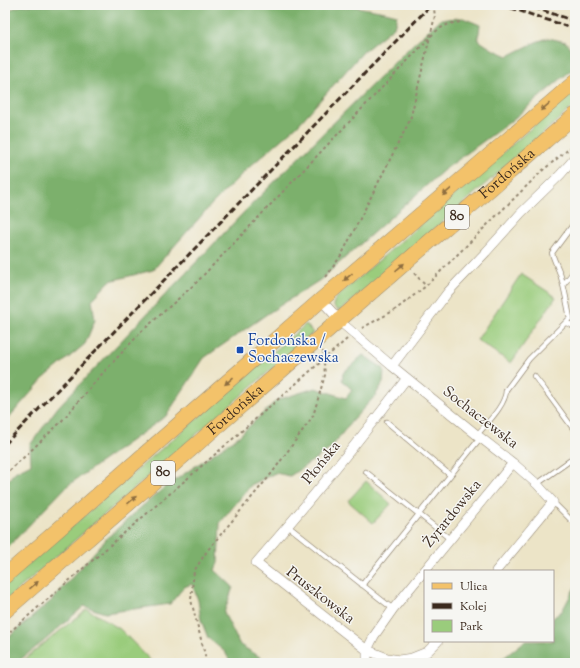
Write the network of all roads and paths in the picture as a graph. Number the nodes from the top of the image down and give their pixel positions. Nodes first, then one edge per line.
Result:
1 (434, 9) dead end
2 (462, 22) dead end
3 (430, 38) junction
4 (575, 82) edge
5 (575, 115) edge
6 (575, 144) edge
7 (575, 158) edge
8 (575, 168) edge
9 (560, 175) junction
10 (575, 222) edge
11 (575, 270) edge
12 (413, 272) dead end
13 (324, 281) dead end
14 (563, 285) junction
15 (426, 286) junction
16 (321, 300) junction
17 (575, 315) edge
18 (570, 318) junction
19 (339, 320) junction
20 (566, 323) junction
21 (575, 326) edge
22 (353, 333) junction
23 (323, 346) dead end
24 (324, 359) junction
25 (392, 366) junction
26 (534, 376) dead end
27 (407, 378) junction
28 (387, 422) dead end
29 (573, 424) edge
30 (575, 431) edge
31 (479, 436) junction
32 (575, 457) edge
33 (514, 463) junction
34 (366, 472) dead end
35 (450, 475) junction
36 (5, 476) edge
37 (537, 484) junction
38 (553, 502) junction
39 (419, 514) junction
40 (571, 520) dead end
41 (288, 526) junction
42 (450, 539) junction
43 (256, 563) joint
44 (425, 570) edge
45 (497, 570) edge
46 (424, 571) edge
47 (5, 576) edge
48 (362, 585) junction
49 (393, 609) junction
50 (5, 611) edge
51 (5, 636) edge
52 (437, 642) edge
53 (367, 650) junction
54 (206, 663) edge
55 (367, 663) edge

1 - 3 path
2 - 3 path
3 - 13 path
3 - 36 path
4 -> 16 main road, Fordońska / 80
19 -> 5 main road, Fordońska / 80
6 - 15 path
7 - 9 street
8 - 9 street
9 - 25 street
10 - 14 lane
11 - 14 lane
12 - 15 path
14 - 18 lane
15 - 22 path
16 - 19 street, Sochaczewska
16 -> 47 main road, Fordońska / 80
17 - 18 lane
18 - 20 lane
19 - 22 street, Sochaczewska
50 -> 19 main road, Fordońska / 80
20 - 21 lane
20 - 31 lane
22 - 24 path
22 - 25 street, Sochaczewska
23 - 24 path
24 - 51 path
24 - 54 path
25 - 27 street, Sochaczewska
26 - 29 lane
27 - 31 street, Sochaczewska
27 - 41 street, Płońska
28 - 35 lane
29 - 30 lane
31 - 33 street, Sochaczewska
31 - 35 lane
32 - 37 lane
33 - 37 street, Sochaczewska
33 - 42 street, Żyrardowska
34 - 39 lane
35 - 39 lane
37 - 38 street, Sochaczewska
38 - 40 lane
38 - 45 street
39 - 42 lane
39 - 48 lane
41 - 43 street, Płońska
41 - 48 lane
42 - 44 street, Żyrardowska
43 - 53 street, Pruszkowska
46 - 49 street, Żyrardowska
48 - 49 lane
49 - 53 street, Żyrardowska
52 - 53 street
53 - 55 street, Żyrardowska

